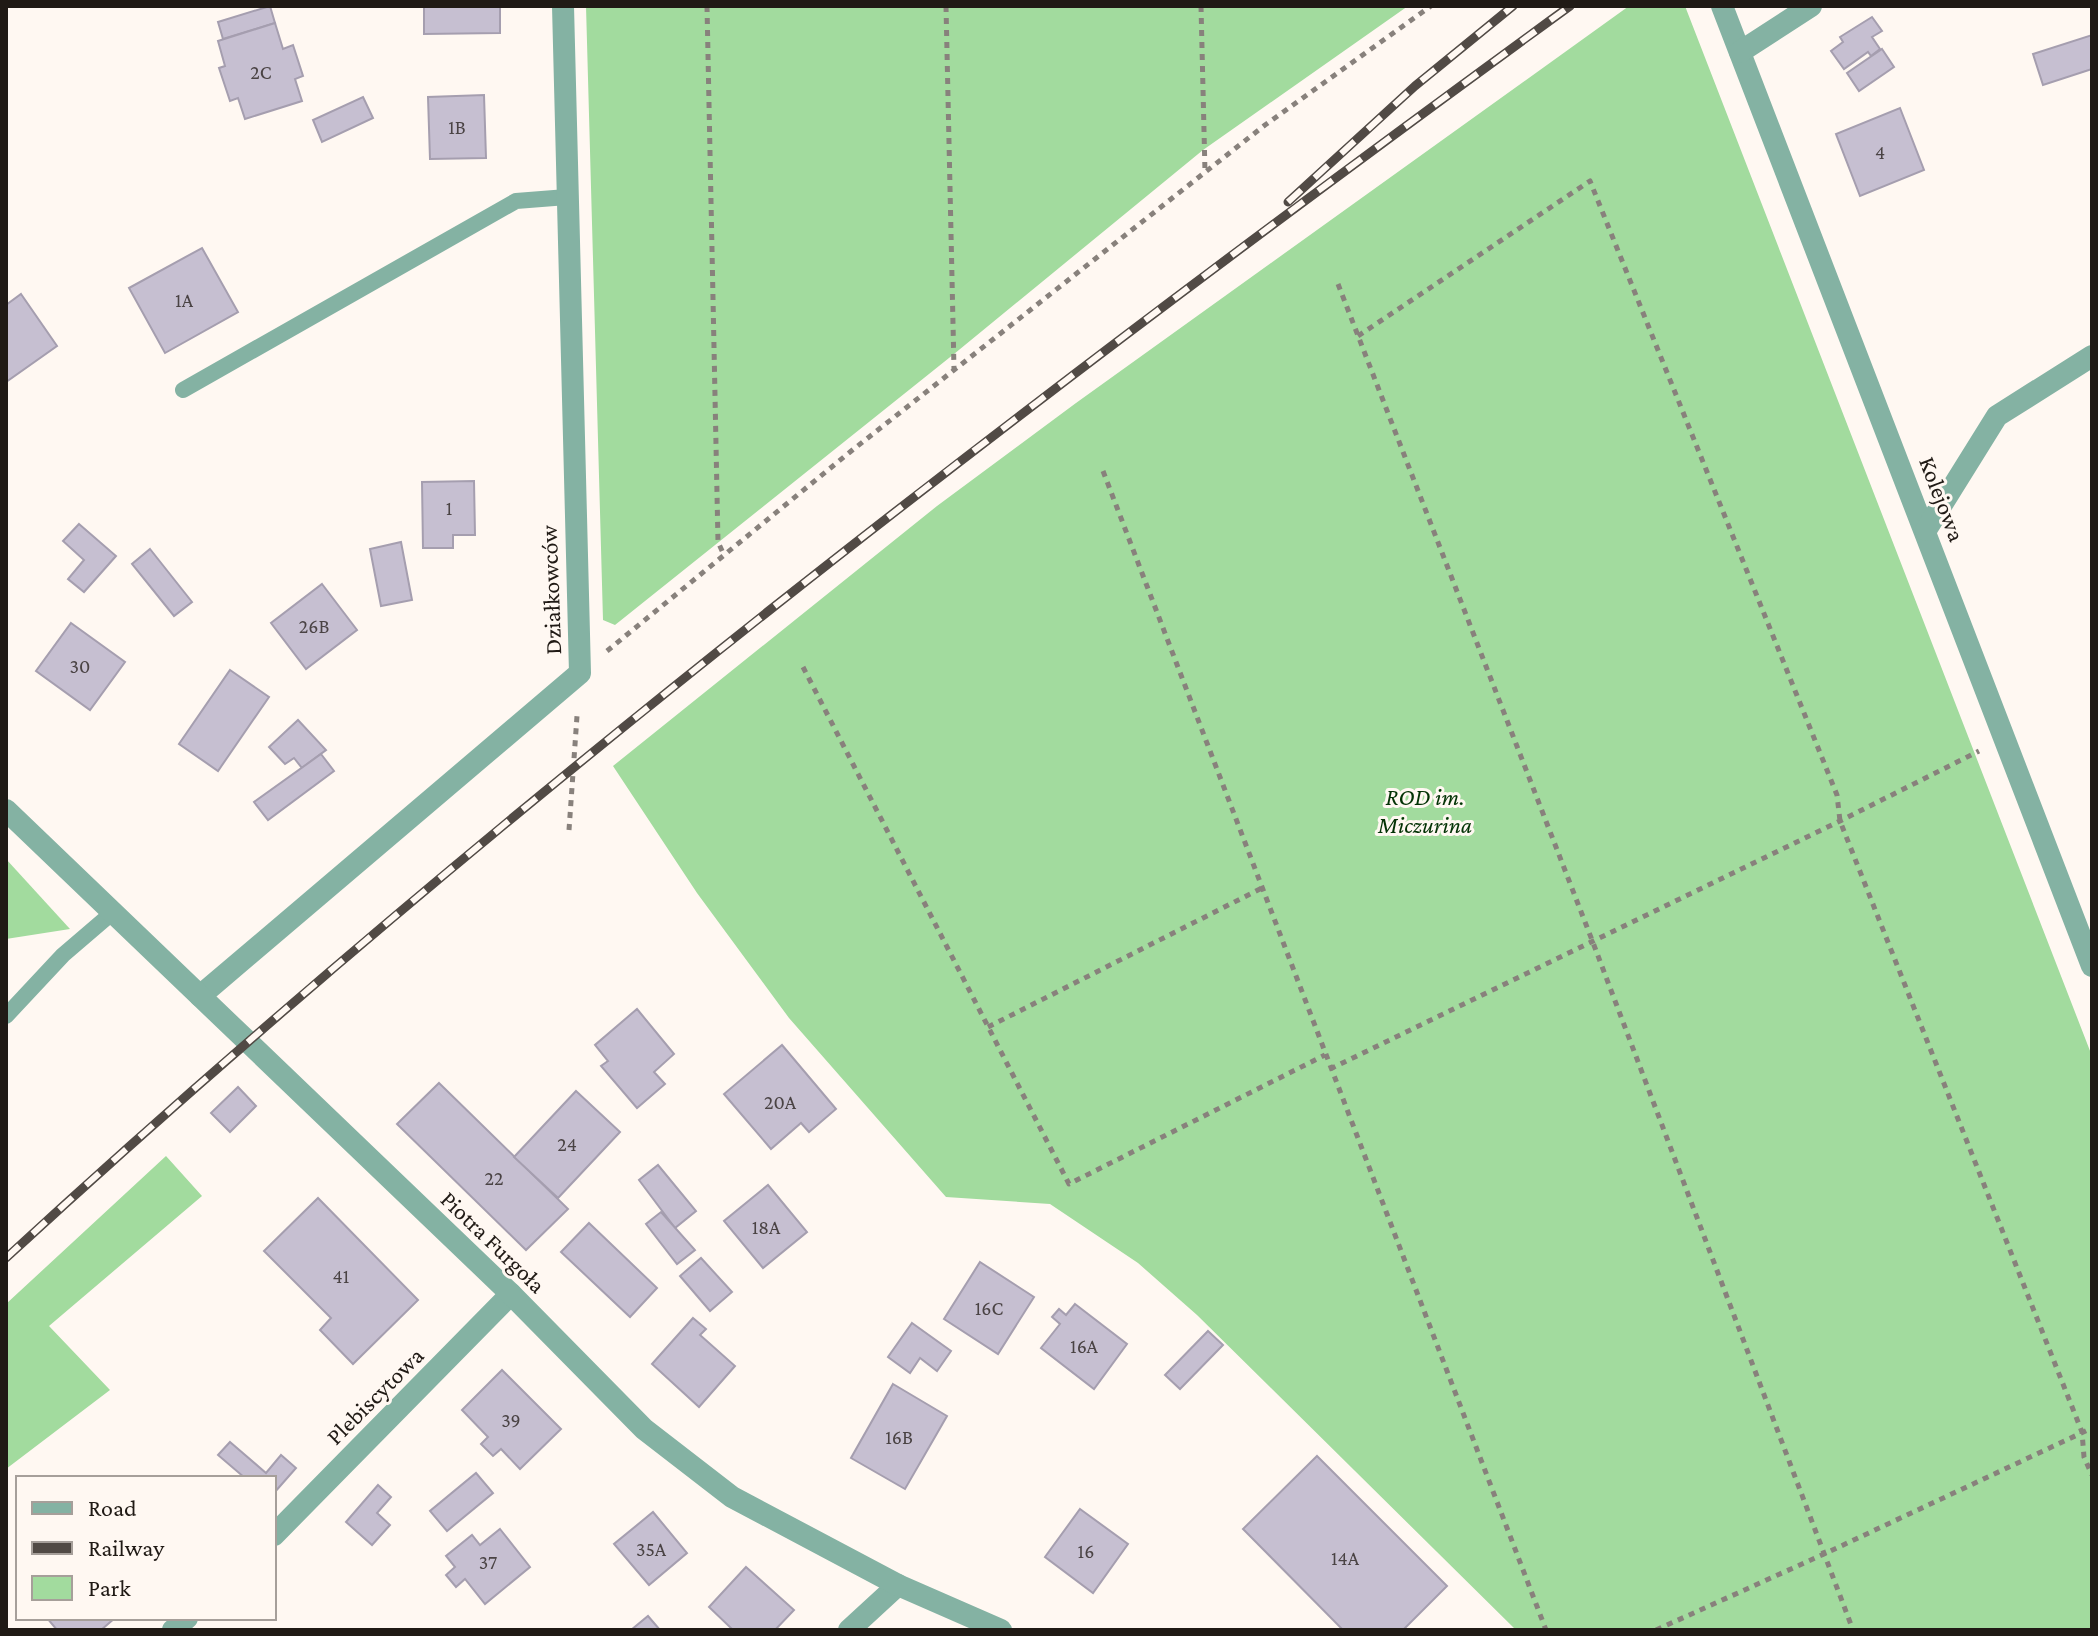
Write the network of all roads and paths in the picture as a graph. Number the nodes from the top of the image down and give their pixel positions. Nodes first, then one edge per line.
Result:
1 (563, 6) edge
2 (707, 6) edge
3 (946, 6) edge
4 (1201, 6) edge
5 (1431, 6) edge
6 (1722, 6) edge
7 (1811, 6) edge
8 (1740, 52) junction
9 (1205, 173) junction
10 (567, 197) junction
11 (1338, 284) dead end
12 (1358, 336) junction
13 (2092, 356) edge
14 (954, 370) junction
15 (183, 390) dead end
16 (1103, 471) dead end
17 (1926, 530) junction
18 (724, 555) junction
19 (803, 667) dead end
20 (580, 673) junction
21 (2005, 739) junction
22 (6, 810) edge
23 (1840, 821) junction
24 (569, 830) dead end
25 (1262, 888) junction
26 (112, 913) junction
27 (1592, 940) junction
28 (2092, 966) edge
29 (200, 996) junction
30 (6, 1016) edge
31 (988, 1027) junction
32 (1325, 1055) junction
33 (1330, 1069) junction
34 (511, 1294) junction
35 (2092, 1428) edge
36 (2082, 1432) junction
37 (2092, 1475) edge
38 (276, 1533) edge
39 (1824, 1554) junction
40 (898, 1585) junction
41 (849, 1630) edge
42 (1001, 1630) edge
43 (1546, 1630) edge
44 (1656, 1630) edge
45 (1853, 1630) edge

1 - 10 street, Działkowców
2 - 18 path
3 - 14 path
4 - 9 path
5 - 9 path
6 - 8 street, Kolejowa
7 - 8 street
8 - 17 street, Kolejowa
9 - 14 path
10 - 15 lane
10 - 20 street, Działkowców
11 - 12 path
12 - 23 path
12 - 27 path
13 - 17 street
14 - 18 path
16 - 25 path
17 - 21 street, Kolejowa
18 - 20 path
19 - 31 path
20 - 24 path
20 - 29 street, Działkowców
21 - 23 path
21 - 28 street, Kolejowa
22 - 26 street, Piotra Furgoła
23 - 27 path
23 - 36 path
25 - 31 path
25 - 32 path
26 - 29 street, Piotra Furgoła
26 - 30 lane
27 - 33 path
27 - 39 path
29 - 34 street, Piotra Furgoła
31 - 32 path
32 - 33 path
33 - 43 path
34 - 38 street, Plebiscytowa
34 - 40 street, Piotra Furgoła
35 - 36 path
36 - 37 path
36 - 39 path
39 - 44 path
39 - 45 path
40 - 41 street
40 - 42 street, Piotra Furgoła

